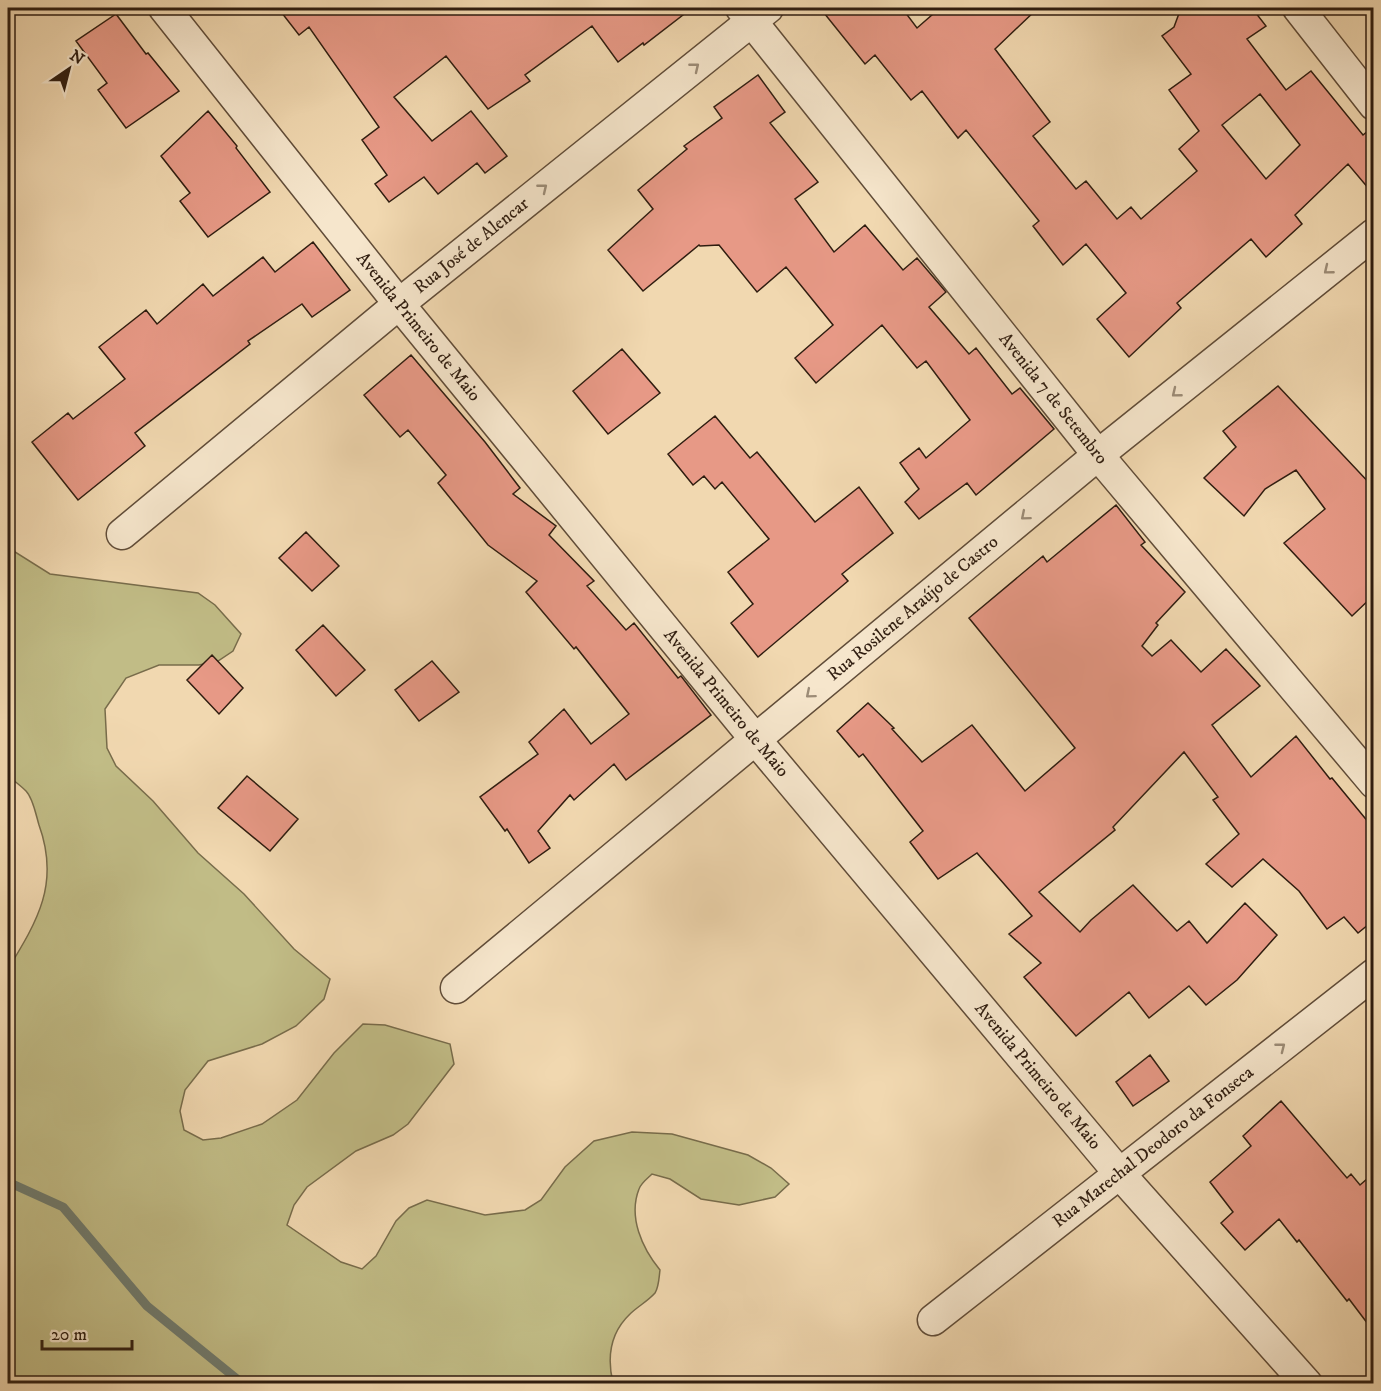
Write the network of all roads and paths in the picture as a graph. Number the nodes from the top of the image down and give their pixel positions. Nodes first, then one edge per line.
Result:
1 (164, 8) edge
2 (1298, 8) edge
3 (754, 12) edge
4 (1374, 105) edge
5 (1374, 234) edge
6 (399, 304) junction
7 (1098, 455) junction
8 (122, 534) dead end
9 (755, 739) junction
10 (1374, 783) edge
11 (1374, 974) edge
12 (456, 988) dead end
13 (1119, 1173) junction
14 (933, 1320) dead end
15 (1307, 1383) edge

1 - 6 street, Avenida Primeiro de Maio
2 - 4 street
6 -> 3 street, Rua José de Alencar
3 - 7 street, Avenida 7 de Setembro
5 -> 7 street, Rua Rosilene Araújo de Castro
6 - 8 street, Rua José de Alencar
6 - 9 street, Avenida Primeiro de Maio
7 -> 9 street, Rua Rosilene Araújo de Castro
7 - 10 street, Avenida 7 de Setembro
9 - 12 street, Rua Rosilene Araújo de Castro
9 - 13 street, Avenida Primeiro de Maio
13 -> 11 street, Rua Marechal Deodoro da Fonseca
13 - 14 street, Rua Marechal Deodoro da Fonseca
13 - 15 street, Avenida Primeiro de Maio

